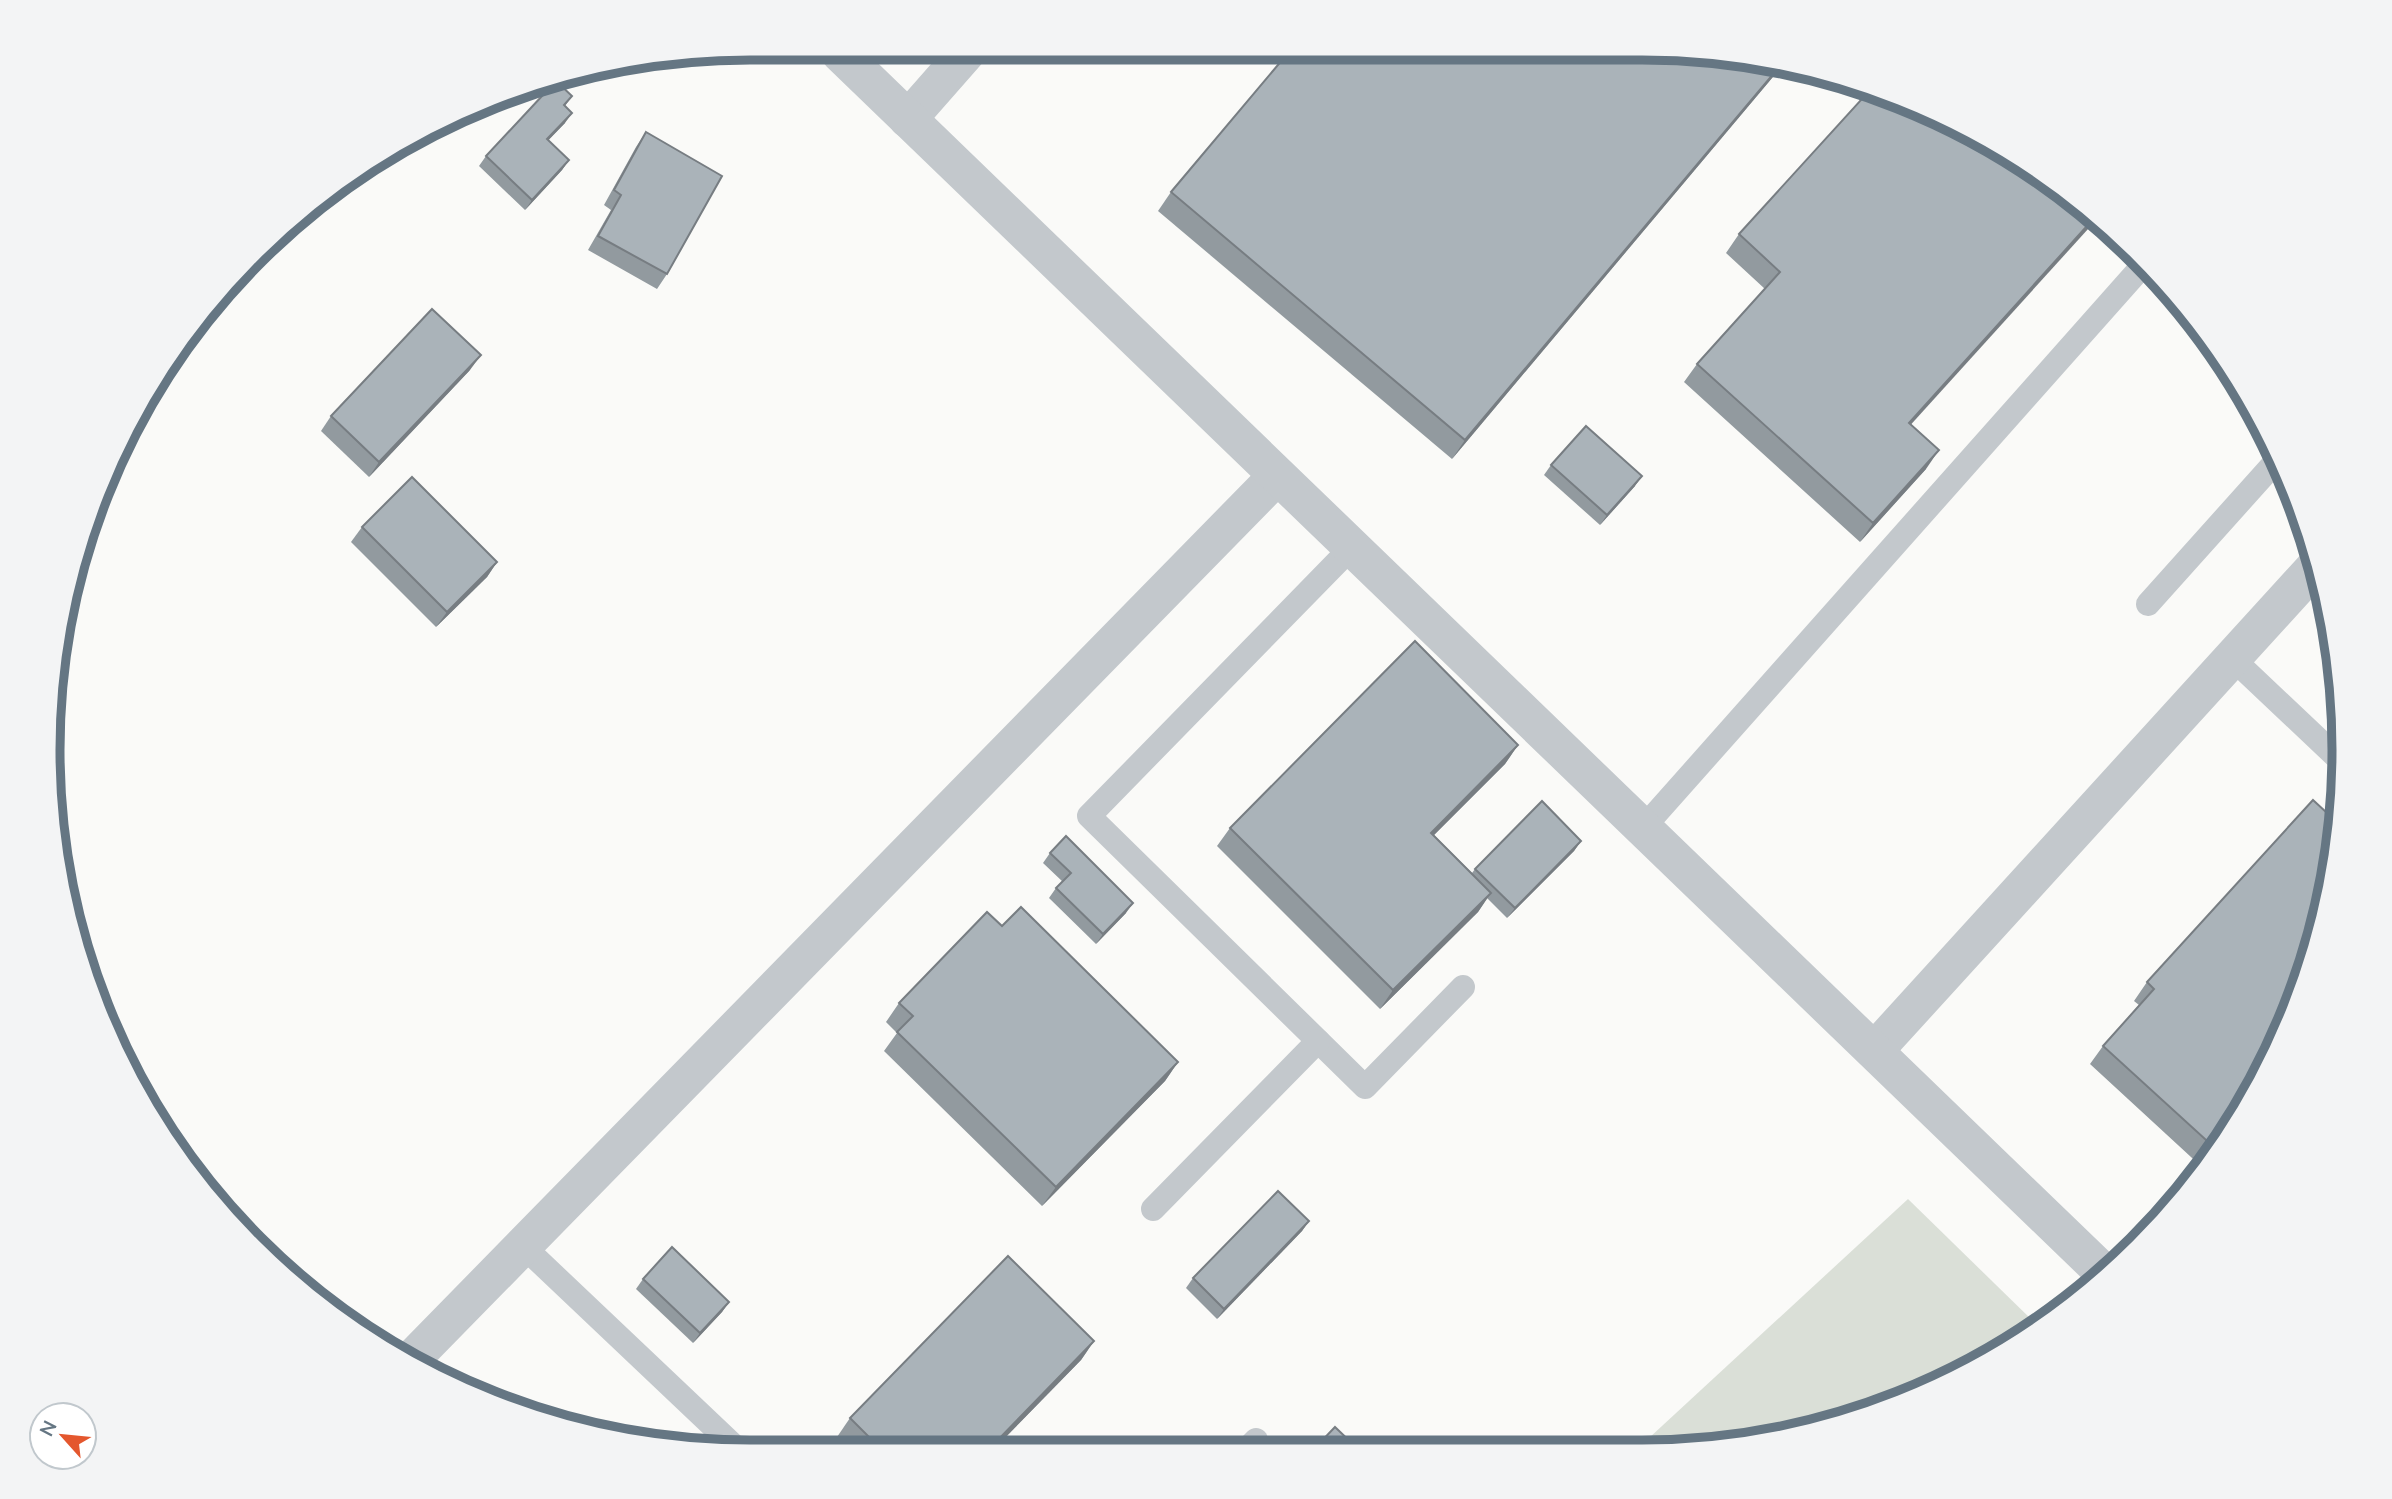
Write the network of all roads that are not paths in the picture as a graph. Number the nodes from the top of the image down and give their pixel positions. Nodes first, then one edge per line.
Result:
1 (847, 60) edge
2 (960, 60) edge
3 (908, 118) junction
4 (2138, 271) edge
5 (2271, 466) edge
6 (1277, 476) junction
7 (1351, 548) junction
8 (2310, 573) edge
9 (2148, 604) dead end
10 (2232, 658) junction
11 (2332, 752) edge
12 (1644, 827) junction
13 (1463, 987) dead end
14 (1318, 1041) junction
15 (1875, 1050) junction
16 (1153, 1209) dead end
17 (523, 1246) junction
18 (2098, 1267) edge
19 (417, 1354) edge
20 (727, 1439) edge

1 - 3 street
2 - 3 street
3 - 6 street
4 - 12 lane
5 - 9 lane
6 - 7 street
6 - 17 street
7 - 12 street
7 - 14 lane
8 - 10 street
10 - 11 lane
10 - 15 street
12 - 15 street
13 - 14 lane
14 - 16 lane
15 - 18 street
17 - 19 street
17 - 20 lane

